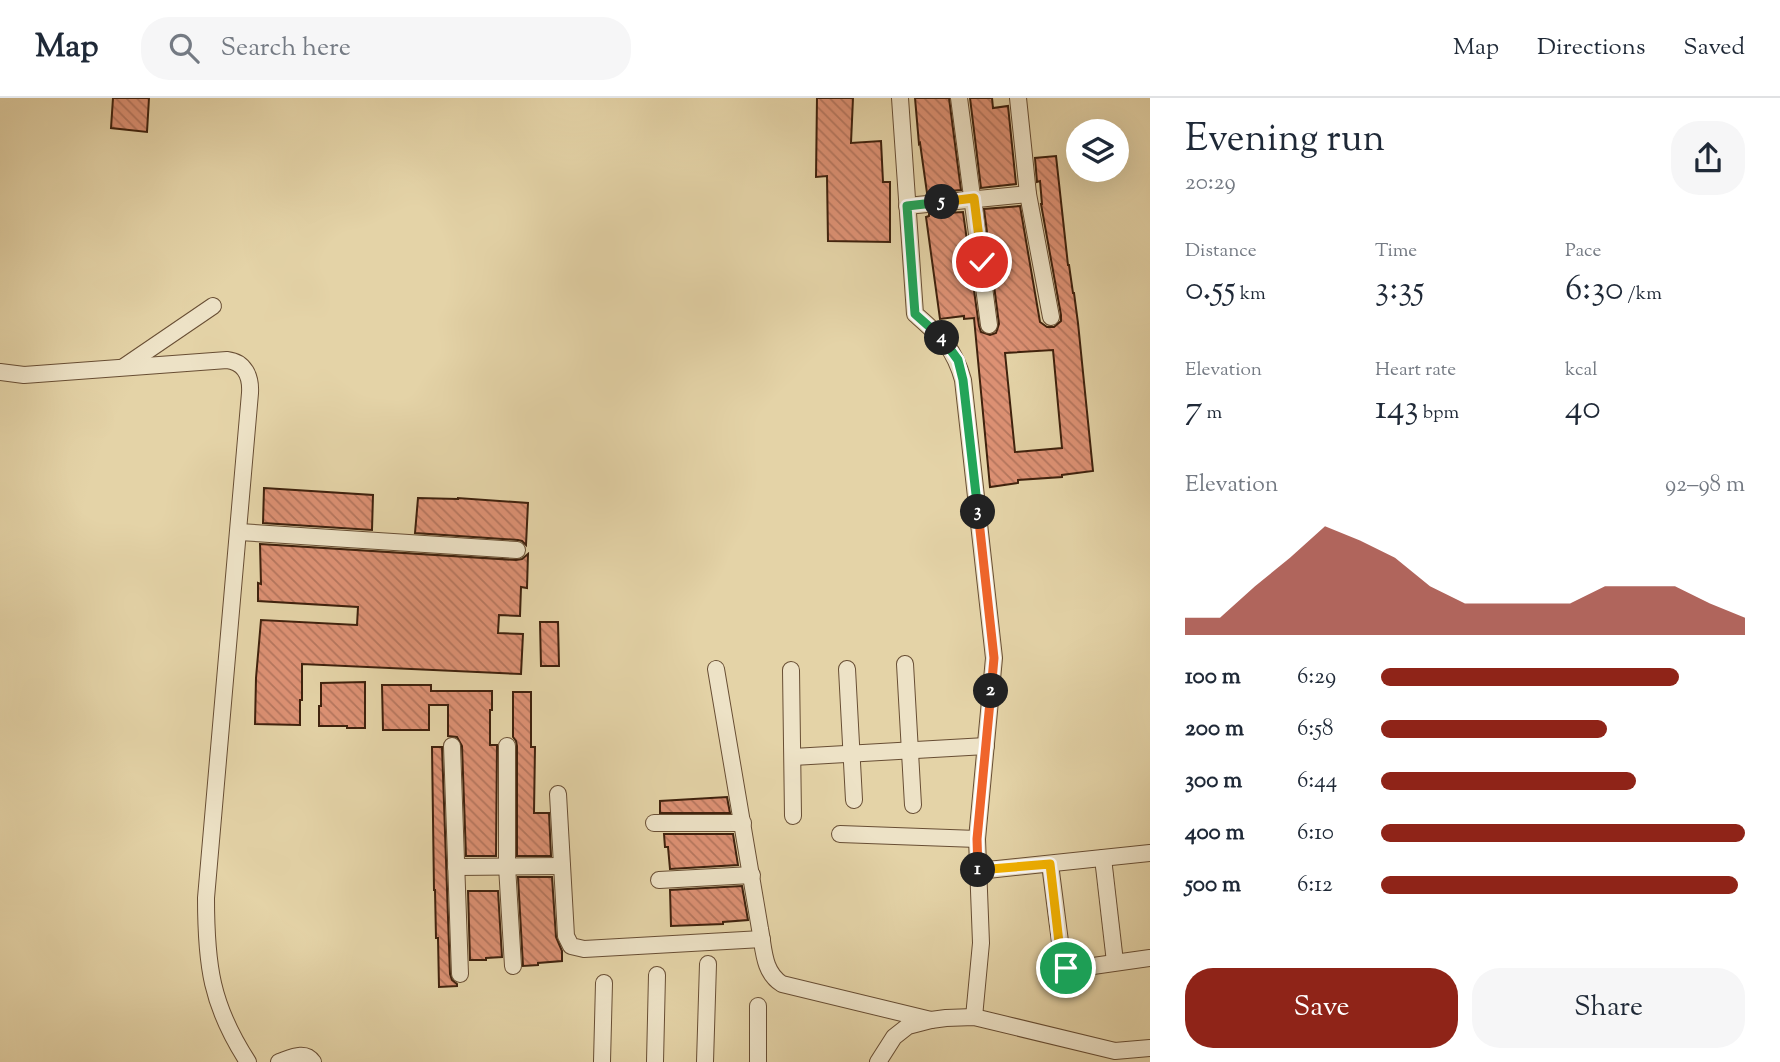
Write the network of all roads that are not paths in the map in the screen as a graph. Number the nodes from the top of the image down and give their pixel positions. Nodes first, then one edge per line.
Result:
1 (900, 98) edge
2 (959, 98) edge
3 (1018, 98) edge
4 (1028, 194) junction
5 (974, 198) junction
6 (907, 206) junction
7 (213, 306) dead end
8 (1051, 317) dead end
9 (989, 325) dead end
10 (123, 368) junction
11 (0, 372) edge
12 (239, 532) junction
13 (517, 550) dead end
14 (905, 664) dead end
15 (716, 669) dead end
16 (847, 669) dead end
17 (790, 670) dead end
18 (452, 746) dead end
19 (507, 746) dead end
20 (986, 746) junction
21 (909, 751) junction
22 (851, 754) junction
23 (793, 757) junction
24 (558, 794) dead end
25 (854, 800) dead end
26 (913, 805) dead end
27 (793, 816) dead end
28 (654, 823) dead end
29 (743, 823) junction
30 (840, 834) dead end
31 (977, 839) junction
32 (1150, 853) edge
33 (1103, 858) junction
34 (1050, 864) junction
35 (507, 866) junction
36 (562, 866) junction
37 (456, 867) junction
38 (978, 871) junction
39 (752, 874) junction
40 (659, 880) dead end
41 (762, 939) junction
42 (1150, 958) edge
43 (1115, 962) junction
44 (708, 964) dead end
45 (513, 967) dead end
46 (460, 974) dead end
47 (657, 975) dead end
48 (604, 983) dead end
49 (758, 1006) dead end
50 (974, 1017) junction
51 (931, 1020) junction
52 (1150, 1048) edge
53 (248, 1062) edge
54 (279, 1062) edge
55 (313, 1062) edge
56 (602, 1062) edge
57 (655, 1062) edge
58 (705, 1062) edge
59 (758, 1062) edge
60 (878, 1062) edge

1 - 6 street
2 - 5 street
3 - 4 street
4 - 5 street
4 - 8 street
5 - 6 street
5 - 9 street
6 - 20 street
7 - 10 street
10 - 11 street
10 - 12 street
12 - 13 street
12 - 53 street
14 - 21 street
15 - 29 street
16 - 22 street
17 - 23 street
18 - 37 street
19 - 35 street
20 - 21 street
20 - 31 street
21 - 22 street
21 - 26 street
22 - 23 street
22 - 25 street
23 - 27 street
24 - 36 street
28 - 29 street
29 - 39 street
30 - 31 street
31 - 38 street
32 - 33 street
33 - 34 street
33 - 43 street
34 - 38 street
34 - 43 street
35 - 36 street
35 - 37 street
35 - 45 street
36 - 41 street
37 - 46 street
38 - 50 street
39 - 40 street
39 - 41 street
41 - 51 street
42 - 43 street
44 - 58 street
47 - 57 street
48 - 56 street
49 - 59 street
50 - 51 street
50 - 52 street
51 - 60 street
54 - 55 street

